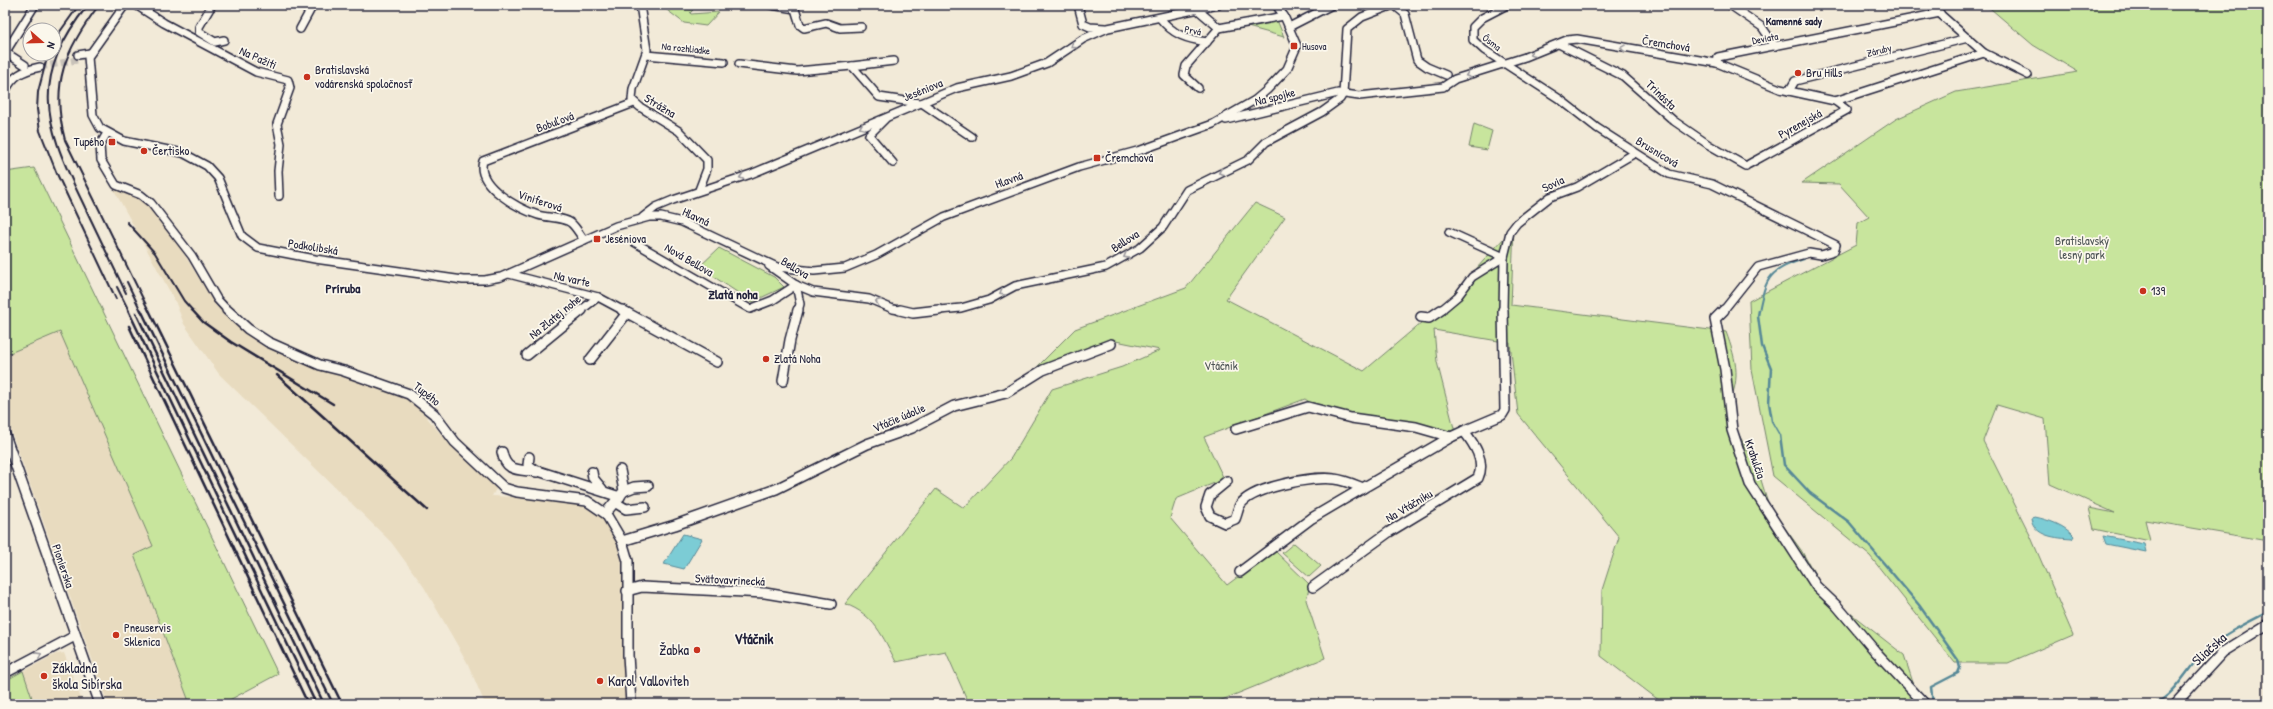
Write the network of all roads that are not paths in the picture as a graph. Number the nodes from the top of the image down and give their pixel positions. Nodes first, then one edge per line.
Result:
1 (35, 5) edge
2 (125, 5) edge
3 (136, 5) edge
4 (212, 5) edge
5 (313, 5) edge
6 (640, 5) edge
7 (773, 5) edge
8 (1078, 5) edge
9 (1218, 5) edge
10 (1276, 5) edge
11 (1332, 5) edge
12 (1393, 5) edge
13 (1507, 5) edge
14 (1730, 5) edge
15 (1930, 5) edge
16 (1198, 10) junction
17 (1940, 13) junction
18 (1284, 16) junction
19 (1160, 18) junction
20 (861, 27) dead end
21 (1289, 27) junction
22 (1108, 28) junction
23 (1219, 28) junction
24 (300, 29) dead end
25 (1968, 38) junction
26 (224, 40) dead end
27 (1207, 42) junction
28 (1559, 44) junction
29 (1775, 46) junction
30 (5, 52) edge
31 (1984, 53) junction
32 (89, 55) junction
33 (646, 55) junction
34 (78, 58) tunnel mouth
35 (894, 61) dead end
36 (724, 62) dead end
37 (1505, 63) junction
38 (1717, 63) junction
39 (739, 64) dead end
40 (41, 65) tunnel mouth
41 (852, 66) junction
42 (25, 68) junction
43 (2028, 74) dead end
44 (1446, 75) dead end
45 (1198, 88) dead end
46 (1789, 91) junction
47 (5, 92) edge
48 (1343, 94) junction
49 (899, 100) junction
50 (1835, 101) junction
51 (634, 103) junction
52 (921, 103) junction
53 (901, 111) junction
54 (890, 116) junction
55 (1213, 124) junction
56 (107, 133) junction
57 (972, 137) dead end
58 (1635, 153) junction
59 (483, 161) joint
60 (893, 163) dead end
61 (1748, 165) joint
62 (698, 190) junction
63 (278, 196) dead end
64 (643, 217) junction
65 (1449, 232) dead end
66 (584, 240) junction
67 (634, 242) dead end
68 (1834, 242) joint
69 (1504, 257) junction
70 (766, 263) junction
71 (509, 274) junction
72 (796, 285) junction
73 (598, 297) junction
74 (627, 313) junction
75 (1421, 318) dead end
76 (1111, 344) dead end
77 (527, 356) dead end
78 (590, 360) dead end
79 (717, 362) dead end
80 (783, 381) dead end
81 (1236, 429) dead end
82 (1464, 431) junction
83 (5, 437) edge
84 (1451, 437) junction
85 (502, 452) dead end
86 (529, 457) dead end
87 (620, 470) dead end
88 (538, 472) junction
89 (592, 472) dead end
90 (1227, 481) dead end
91 (648, 486) dead end
92 (602, 488) junction
93 (1363, 488) junction
94 (617, 500) junction
95 (645, 507) dead end
96 (623, 545) junction
97 (1240, 572) dead end
98 (1313, 588) dead end
99 (627, 592) junction
100 (831, 604) dead end
101 (2268, 624) edge
102 (75, 636) junction
103 (5, 673) edge
104 (100, 704) edge
105 (631, 704) edge
106 (1925, 704) edge
107 (2175, 704) edge

1 - 30 street
2 - 32 street
3 - 63 street, Na Pažiti
4 - 26 street
5 - 24 street
6 - 33 street, Strážna
7 - 20 street
8 - 22 street
9 - 16 street, Jeséniova
10 - 18 street, Hlavná
11 - 21 street
12 - 44 street
12 - 48 street
13 - 37 street, Ôsma
14 - 29 street
15 - 17 street
16 - 19 street, Jeséniova
16 - 23 street
17 - 25 street
17 - 29 street, Deviata
18 - 21 street, Hlavná
18 - 23 street
19 - 22 street, Jeséniova
19 - 27 street, Prvá
21 - 55 street, Hlavná
22 -> 52 street, Jeséniova
23 - 27 street
25 - 31 street
25 - 46 street, Záruby
27 - 45 street
28 -> 37 street, Čremchová
38 -> 28 street, Čremchová
28 - 61 street, Trinásta
29 - 38 street, Deviata
30 - 42 street
31 - 43 street
31 - 50 street
32 - 34 street
32 - 56 street, Podkolibská
33 - 36 street, Na rozhliadke
33 - 51 street, Strážna
35 - 41 street
37 -> 48 street, Čremchová
37 - 58 street, Brusnicová
38 - 46 street, Čremchová
39 - 41 street
40 - 42 street
41 - 49 street
42 - 47 street
46 - 50 street, Čremchová
48 - 55 street, Na spojke
48 -> 72 street, Bellova
49 - 52 street
49 - 53 street
50 - 61 street, Pyrenejská
51 - 59 street, Bobuľová
51 - 62 street, Strážna
52 - 53 street, Jeséniova
52 - 57 street
53 - 54 street, Jeséniova
54 - 60 street
54 -> 62 street, Jeséniova
55 - 70 street, Hlavná
56 - 71 street, Podkolibská
56 - 96 street, Tupého
58 - 68 street, Brusnicová
58 - 69 street, Sovia
59 - 66 street, Viniferová
62 - 64 street, Jeséniova
64 - 66 street, Podkolibská
64 - 70 street, Hlavná
65 - 69 street
66 - 71 street, Podkolibská
67 - 72 street, Nová Bellova
68 - 106 street, Krahulčia
69 - 75 street
69 - 82 street, Sovia
70 - 72 street, Bellova
71 - 73 street, Na varte
72 - 80 street
73 - 74 street, Na varte
73 - 77 street, Na Zlatej nohe
74 - 78 street
74 - 79 street, Na varte
76 - 96 street, Vtáčie údolie
81 - 84 street
82 - 84 street
82 - 98 street, Na Vtáčniku
83 - 102 street, Pionierska
84 - 93 street
85 - 88 street
86 - 88 street
87 - 94 street
88 - 92 street
89 - 92 street
90 - 93 street
91 - 94 street
92 - 94 street
93 - 97 street
94 - 95 street
96 - 99 street, Tupého
99 - 100 street, Svätovavrinecká
99 - 105 street, Tupého
101 - 107 street, Sliačska
103 -> 102 street
102 - 104 street, Pionierska

